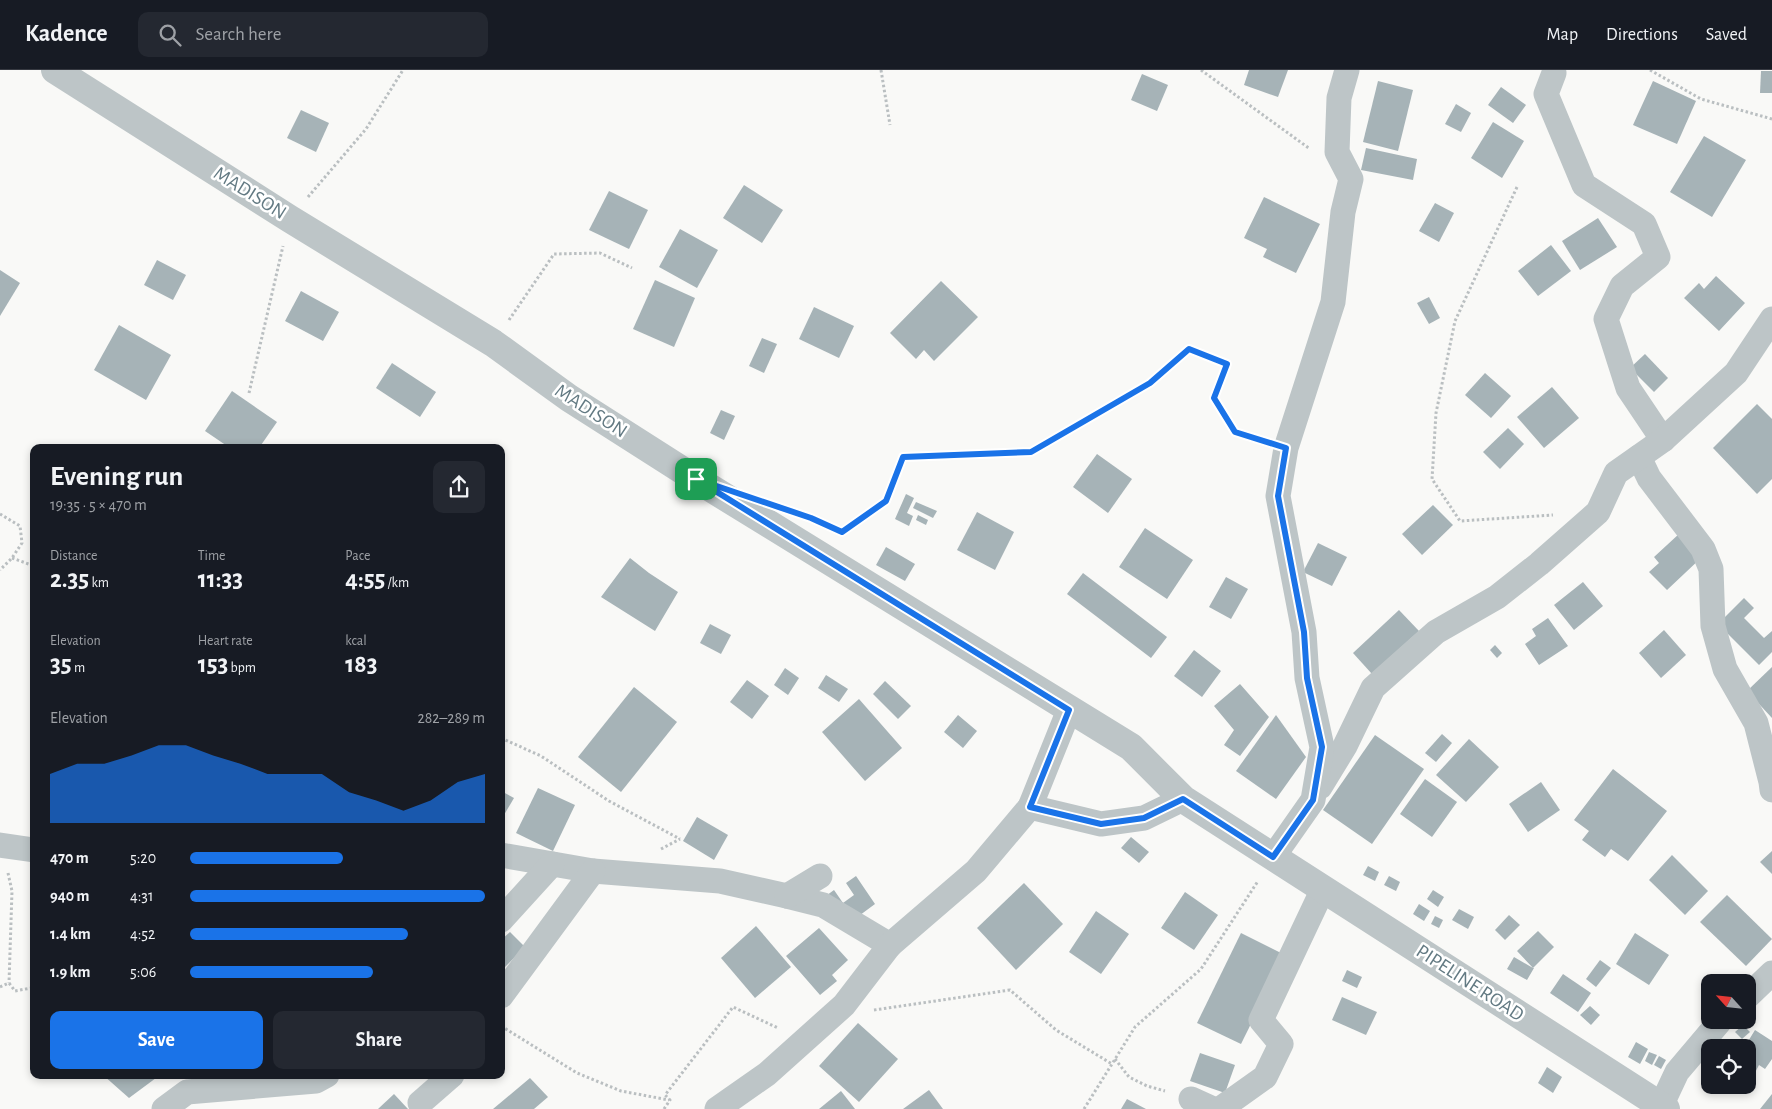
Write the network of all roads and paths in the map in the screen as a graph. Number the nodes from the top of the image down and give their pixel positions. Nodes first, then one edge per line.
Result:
1 (55, 70) edge
2 (403, 70) edge
3 (882, 70) edge
4 (1201, 70) edge
5 (1347, 70) edge
6 (1650, 70) edge
7 (1554, 73) dead end
8 (1772, 119) edge
9 (890, 125) dead end
10 (1312, 150) dead end
11 (1517, 186) dead end
12 (290, 219) junction
13 (632, 268) dead end
14 (1772, 319) edge
15 (493, 343) junction
16 (249, 393) dead end
17 (1663, 440) junction
18 (1286, 448) junction
19 (1639, 457) junction
20 (1598, 512) junction
21 (0, 514) edge
22 (826, 525) dead end
23 (12, 558) junction
24 (30, 565) edge
25 (0, 570) edge
26 (1069, 710) junction
27 (505, 740) edge
28 (1772, 790) edge
29 (1183, 799) junction
30 (1313, 800) junction
31 (1030, 807) junction
32 (680, 839) dead end
33 (2, 845) edge
34 (30, 849) edge
35 (505, 856) edge
36 (1273, 857) junction
37 (552, 864) junction
38 (593, 871) junction
39 (820, 876) dead end
40 (1323, 889) junction
41 (787, 896) junction
42 (505, 916) edge
43 (890, 945) junction
44 (1772, 973) edge
45 (9, 982) junction
46 (0, 987) edge
47 (30, 988) edge
48 (1756, 988) edge
49 (505, 991) edge
50 (831, 1017) junction
51 (505, 1028) edge
52 (1713, 1029) edge
53 (805, 1041) junction
54 (1115, 1059) junction
55 (1112, 1064) junction
56 (320, 1079) edge
57 (447, 1079) edge
58 (670, 1100) junction
59 (420, 1103) dead end
60 (1202, 1104) edge
61 (1664, 1107) edge
62 (164, 1109) edge
63 (664, 1109) edge
64 (717, 1109) edge
65 (1084, 1109) edge
66 (1220, 1109) edge

1 - 12 street, MADISON
2 - 12 path
3 - 9 path
4 - 10 path
5 - 18 street
6 - 8 path
7 - 17 street
11 - 20 path
12 - 15 street, MADISON
12 - 16 path
13 - 15 path
14 - 17 street
15 - 26 street, MADISON
17 - 19 street
18 - 22 path
18 - 30 street
19 - 20 street
19 - 28 street
20 - 30 street
21 - 23 path
23 - 24 path
23 - 25 path
26 - 29 street, MADISON
26 - 31 street
27 - 32 path
29 - 31 street
29 - 36 street, PIPELINE ROAD
30 - 36 street
31 - 43 street
33 - 34 street
33 - 45 path
35 - 37 street
36 - 40 street, PIPELINE ROAD
36 - 54 path
37 - 38 street
37 - 42 street
38 - 41 street
38 - 49 street
39 - 41 street
40 - 61 street, PIPELINE ROAD
40 - 66 street
41 - 43 street
43 - 50 street
44 - 48 street
45 - 46 path
45 - 47 path
50 - 53 street
50 - 55 path
51 - 58 path
52 - 61 street
53 - 58 path
53 - 64 street
54 - 55 path
54 - 60 path
55 - 65 path
56 - 62 street
57 - 59 street
58 - 63 path

